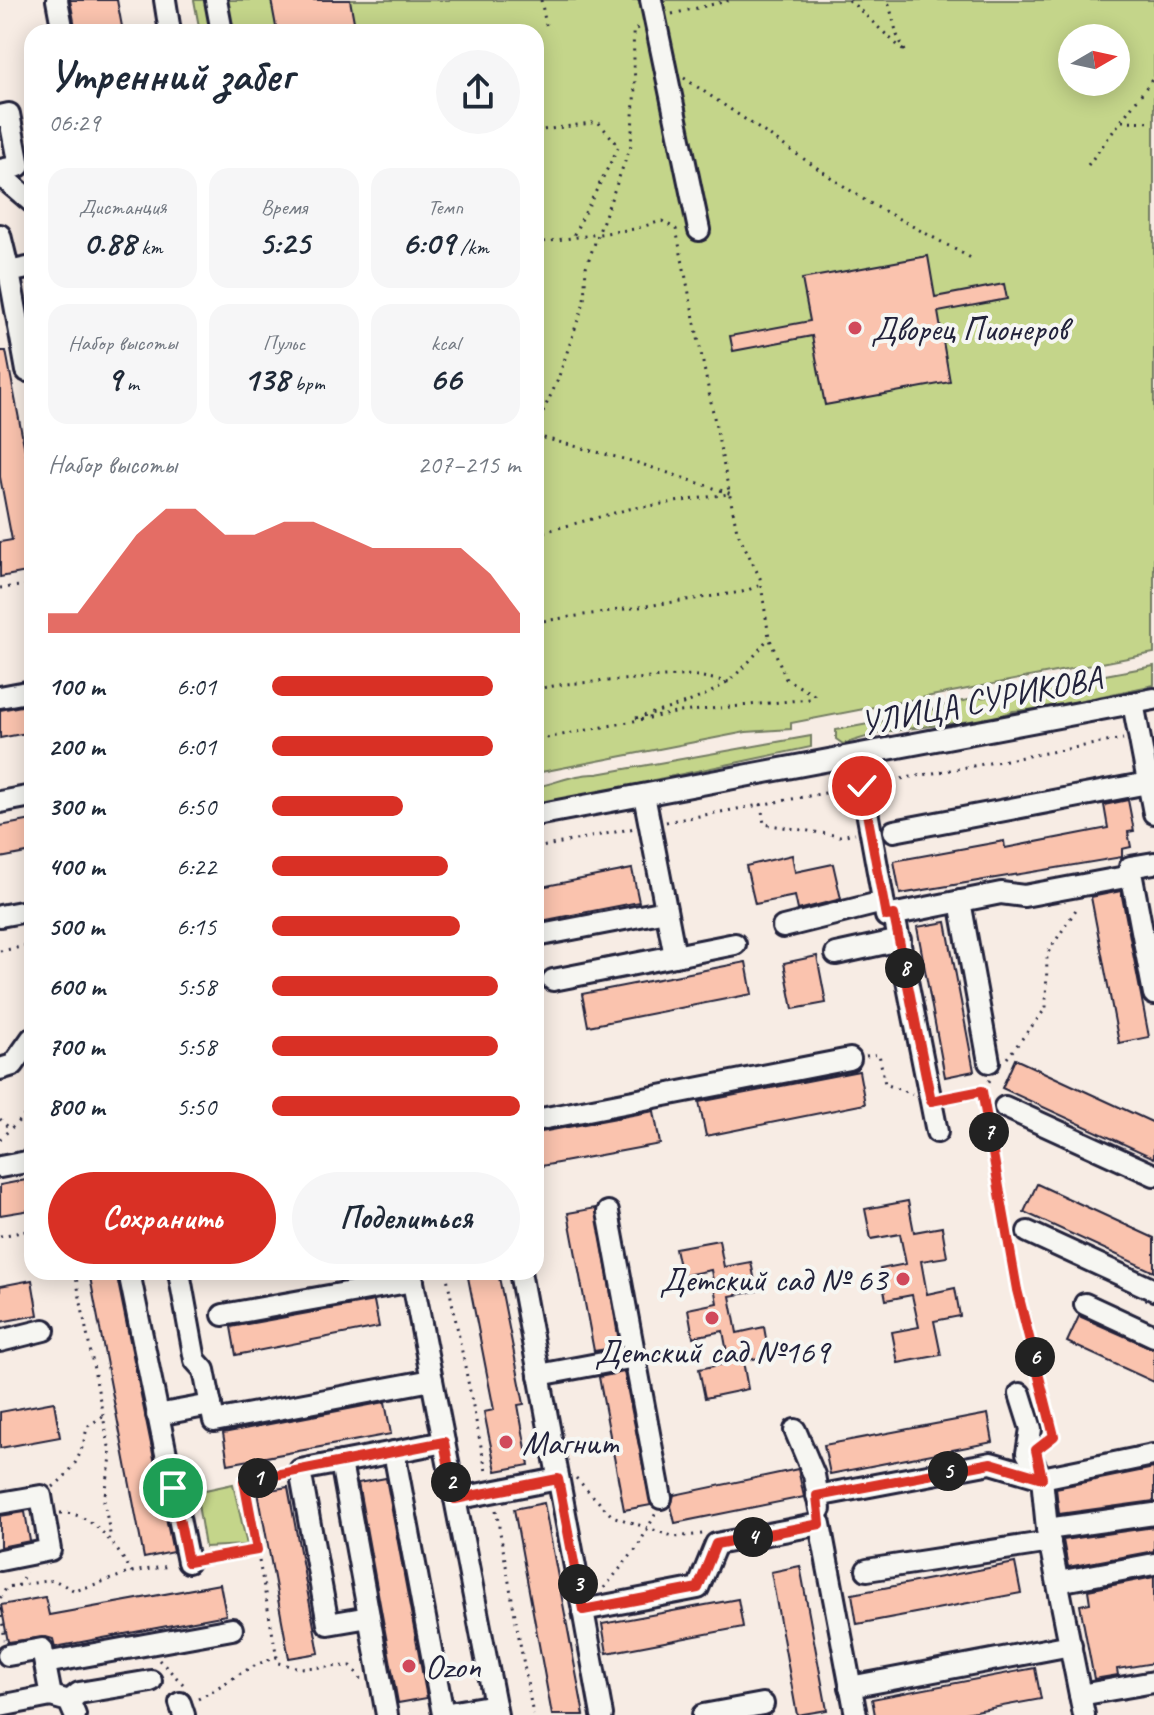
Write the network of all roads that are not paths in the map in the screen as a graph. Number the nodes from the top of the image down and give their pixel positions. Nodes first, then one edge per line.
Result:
1 (57, 0) edge
2 (165, 0) edge
3 (216, 0) edge
4 (652, 9) edge
5 (62, 24) edge
6 (169, 24) edge
7 (220, 24) edge
8 (0, 116) edge
9 (0, 172) edge
10 (24, 194) edge
11 (699, 230) dead end
12 (0, 235) edge
13 (24, 269) edge
14 (9, 272) junction
15 (24, 354) edge
16 (24, 692) edge
17 (0, 697) edge
18 (1154, 699) edge
19 (1133, 703) junction
20 (857, 756) junction
21 (1149, 757) edge
22 (1148, 783) junction
23 (644, 795) junction
24 (24, 798) edge
25 (0, 802) edge
26 (1154, 813) edge
27 (544, 814) edge
28 (894, 831) dead end
29 (1154, 863) edge
30 (1131, 876) junction
31 (960, 901) junction
32 (889, 908) junction
33 (666, 911) junction
34 (24, 912) edge
35 (0, 916) edge
36 (783, 927) dead end
37 (544, 934) edge
38 (900, 940) junction
39 (735, 944) dead end
40 (836, 954) dead end
41 (675, 956) junction
42 (553, 980) dead end
43 (1154, 994) edge
44 (24, 1049) edge
45 (850, 1059) road end
46 (0, 1069) edge
47 (994, 1069) road end
48 (1005, 1107) dead end
49 (544, 1118) edge
50 (937, 1132) dead end
51 (24, 1162) edge
52 (0, 1167) edge
53 (1154, 1175) edge
54 (608, 1212) dead end
55 (1028, 1232) dead end
56 (131, 1280) edge
57 (180, 1280) edge
58 (393, 1280) edge
59 (413, 1280) edge
60 (521, 1280) edge
61 (1154, 1290) edge
62 (1085, 1304) dead end
63 (223, 1315) dead end
64 (44, 1330) dead end
65 (1154, 1336) edge
66 (0, 1341) edge
67 (635, 1357) junction
68 (539, 1375) junction
69 (432, 1380) junction
70 (1020, 1394) dead end
71 (211, 1405) junction
72 (157, 1415) junction
73 (795, 1430) dead end
74 (444, 1442) junction
75 (394, 1452) junction
76 (1153, 1455) edge
77 (341, 1462) junction
78 (1042, 1478) junction
79 (558, 1479) junction
80 (817, 1496) junction
81 (661, 1498) road end
82 (455, 1499) junction
83 (0, 1503) edge
84 (1154, 1514) edge
85 (820, 1524) junction
86 (1048, 1535) junction
87 (0, 1560) edge
88 (188, 1562) road end
89 (1154, 1564) edge
90 (867, 1570) dead end
91 (1058, 1582) junction
92 (592, 1609) junction
93 (369, 1617) junction
94 (232, 1629) dead end
95 (1071, 1645) junction
96 (8, 1655) road end
97 (45, 1663) junction
98 (151, 1681) dead end
99 (1154, 1682) edge
100 (850, 1687) junction
101 (65, 1704) edge
102 (763, 1704) dead end
103 (1082, 1705) edge
104 (0, 1706) edge
105 (496, 1710) edge
106 (387, 1715) edge
107 (441, 1715) edge
108 (602, 1715) edge
109 (703, 1715) edge
110 (856, 1715) edge

1 - 5 street
2 - 6 street
3 - 7 street
4 - 11 street
8 - 9 street
9 - 10 street
12 - 14 street
13 - 14 street
14 - 15 street
16 - 17 street
18 - 19 street, УЛИЦА СУРИКОВА
19 - 20 street, УЛИЦА СУРИКОВА
19 - 21 street
20 - 23 street, УЛИЦА СУРИКОВА
20 - 32 street
21 - 22 street
22 - 26 street
22 - 28 street
23 - 27 street, УЛИЦА СУРИКОВА
23 - 33 street
24 - 25 street
29 - 30 street
30 - 31 street
30 - 43 street
31 - 32 street
31 - 47 street
32 - 36 street
32 - 38 street
33 - 37 street
33 - 41 street
34 - 35 street
38 - 40 street
38 - 50 street
39 - 41 street
41 - 42 street
44 - 46 street
45 - 49 street
48 - 53 street
51 - 52 street
54 - 67 street
55 - 61 street
56 - 72 street
57 - 71 street
58 - 63 street
59 - 69 street
60 - 68 street
62 - 65 street
64 - 66 street
67 - 68 street
67 - 81 street
68 - 79 street
69 - 71 street
69 - 74 street
70 - 78 street
71 - 72 street
72 - 88 street
73 - 80 street
74 - 75 street
74 - 82 street
75 - 77 street
75 - 107 street
76 - 78 street
77 - 93 street
77 - 93 street
78 - 80 street
78 - 86 street
79 - 82 street
79 - 92 street
80 - 85 street
82 - 105 street
83 - 87 street
84 - 86 street
85 - 92 street
85 - 100 street
86 - 90 street
86 - 91 street
89 - 91 street
91 - 95 street
92 - 108 street
93 - 106 street
94 - 97 street
95 - 100 street
95 - 103 street
96 - 97 street
97 - 101 street
98 - 101 street
99 - 103 street
100 - 110 street
101 - 104 street
102 - 109 street
105 - 107 street

